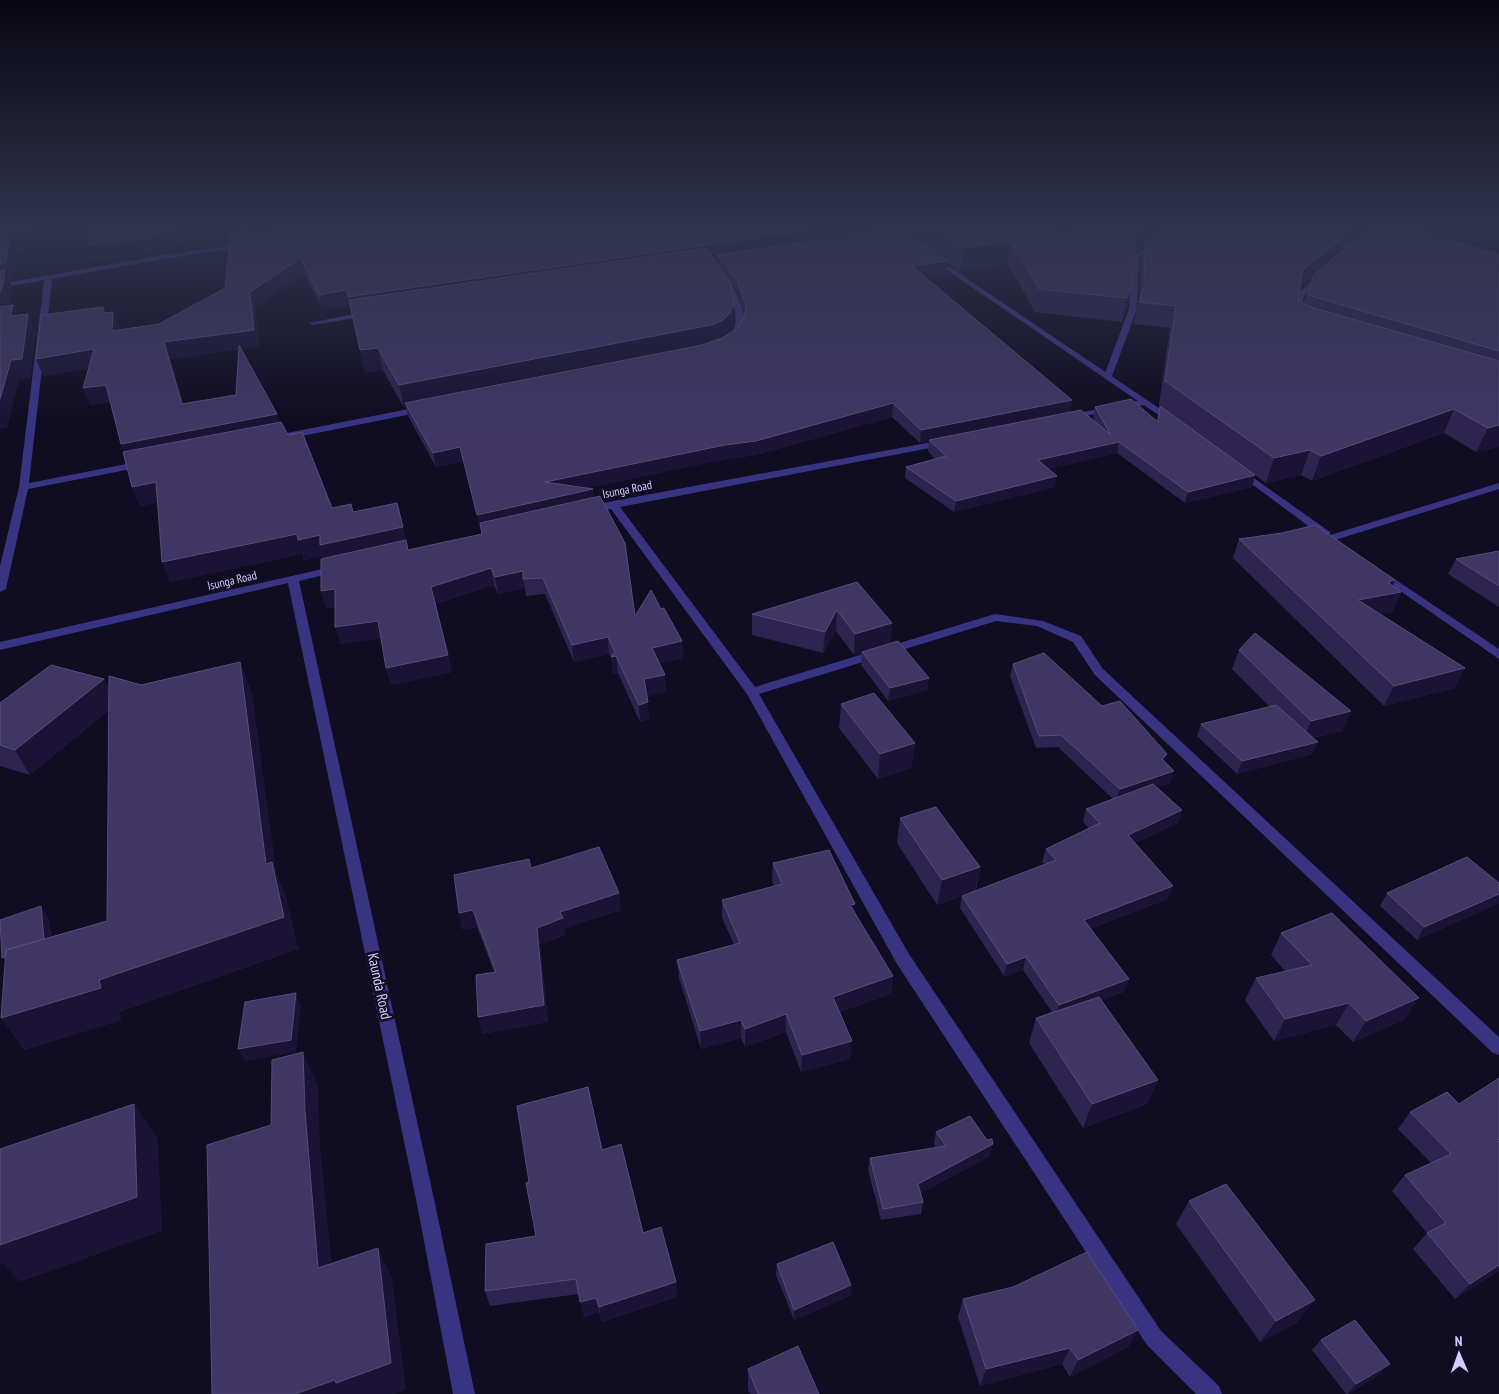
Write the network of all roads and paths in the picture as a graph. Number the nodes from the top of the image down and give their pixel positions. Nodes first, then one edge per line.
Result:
1 (47, 291) edge
2 (729, 291) edge
3 (981, 291) edge
4 (1134, 291) edge
5 (1305, 291) edge
6 (376, 312) edge
7 (313, 323) dead end
8 (1305, 324) edge
9 (727, 345) edge
10 (1108, 376) junction
11 (1146, 402) junction
12 (432, 407) edge
13 (1060, 420) edge
14 (1178, 426) edge
15 (277, 438) edge
16 (954, 441) edge
17 (151, 463) edge
18 (1235, 467) edge
19 (1499, 486) edge
20 (24, 487) junction
21 (613, 504) junction
22 (574, 513) edge
23 (352, 566) edge
24 (1371, 566) edge
25 (293, 578) junction
26 (0, 589) edge
27 (0, 646) edge
28 (1499, 655) edge
29 (752, 692) junction
30 (1499, 1048) edge
31 (464, 1394) edge
32 (1211, 1394) edge

1 - 20 street
2 - 9 street
3 - 10 street
4 - 10 street
5 - 8 street
6 - 7 street
10 - 11 street
11 - 13 street
11 - 14 street
12 - 15 street
16 - 21 street, Isunga Road
17 - 20 street
18 - 19 street
20 - 26 street
21 - 22 street, Isunga Road
21 - 29 street
23 - 25 street, Isunga Road
24 - 28 street
25 - 27 street, Isunga Road
25 - 31 street, Kaunda Road
29 - 30 street
29 - 32 street

